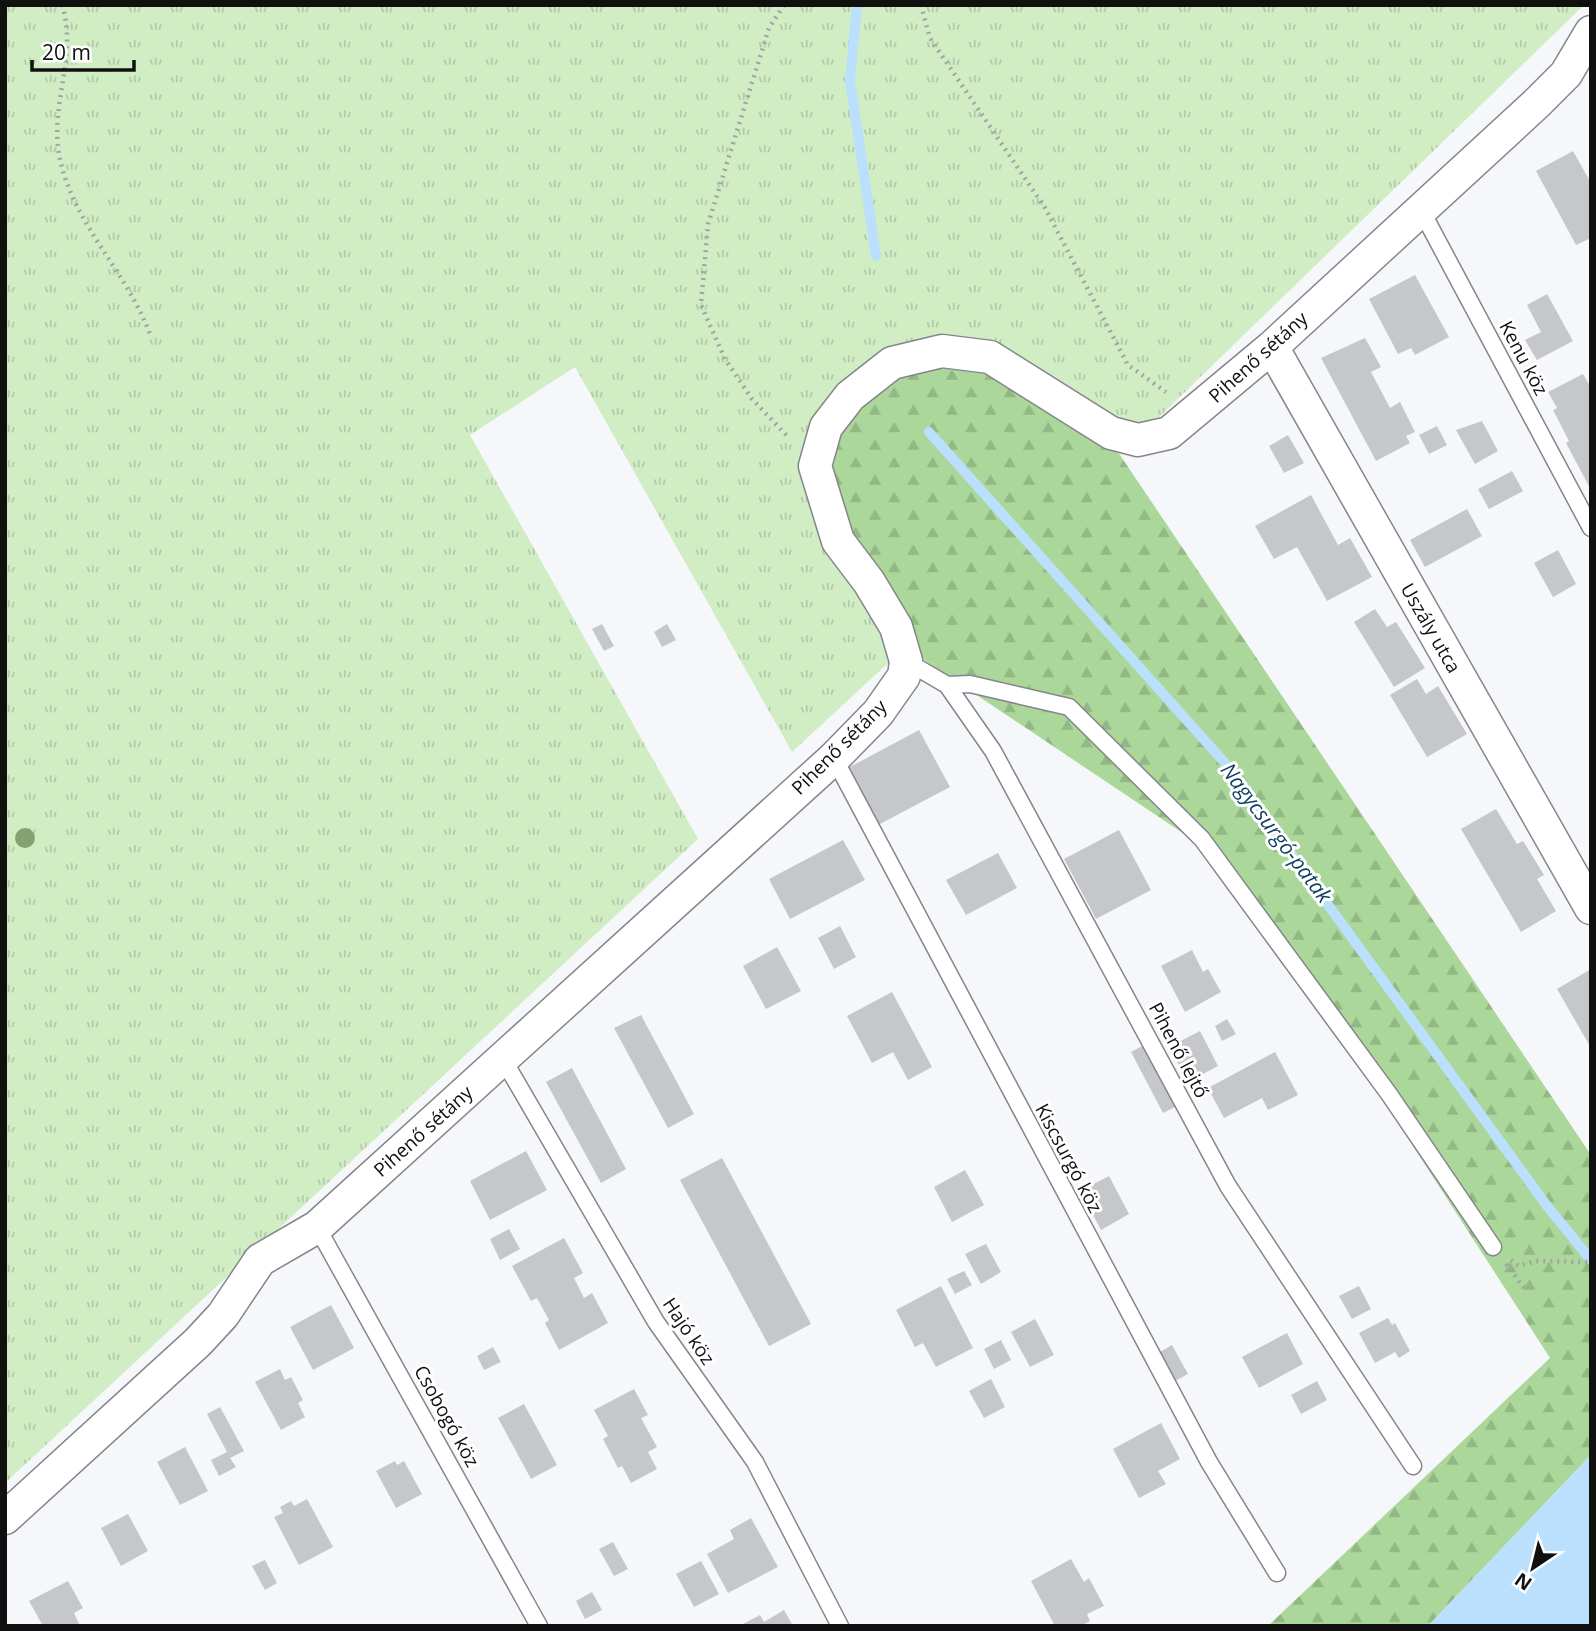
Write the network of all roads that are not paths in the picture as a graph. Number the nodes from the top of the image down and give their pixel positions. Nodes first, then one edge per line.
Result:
1 (1591, 32) edge
2 (1420, 208) junction
3 (1272, 347) junction
4 (1591, 528) edge
5 (906, 662) junction
6 (947, 685) junction
7 (834, 758) junction
8 (1591, 908) edge
9 (503, 1059) junction
10 (317, 1227) junction
11 (1493, 1247) dead end
12 (1413, 1466) dead end
13 (5, 1518) edge
14 (1277, 1573) dead end
15 (539, 1626) edge
16 (840, 1626) edge

1 - 2 street, Pihenő sétány
2 - 3 street, Pihenő sétány
2 - 4 lane, Kenu köz
3 - 5 street, Pihenő sétány
3 - 8 street, Uszály utca
5 - 6 lane, Pihenő lejtő
5 - 7 street, Pihenő sétány
6 - 11 lane
6 - 12 lane, Pihenő lejtő
7 - 9 street, Pihenő sétány
7 - 14 lane, Kiscsurgó köz
9 - 10 street, Pihenő sétány
9 - 16 lane, Hajó köz
10 - 13 street, Pihenő sétány
10 - 15 lane, Csobogó köz

